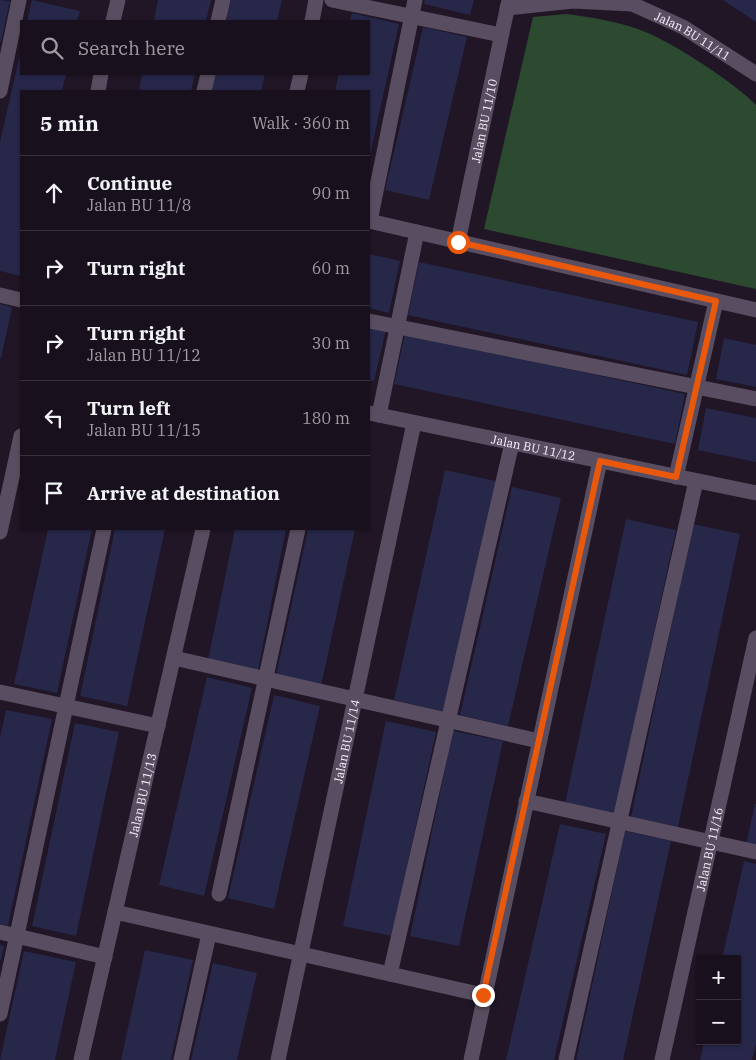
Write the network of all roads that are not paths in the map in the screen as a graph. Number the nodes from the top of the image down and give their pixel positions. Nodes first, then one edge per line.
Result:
1 (19, 0) edge
2 (118, 0) edge
3 (223, 0) edge
4 (316, 0) edge
5 (332, 0) edge
6 (415, 0) edge
7 (508, 4) edge
8 (412, 17) junction
9 (113, 20) edge
10 (218, 20) edge
11 (312, 20) edge
12 (501, 35) junction
13 (756, 74) edge
14 (101, 75) edge
15 (208, 75) edge
16 (301, 75) edge
17 (98, 90) edge
18 (204, 90) edge
19 (297, 90) edge
20 (0, 91) edge
21 (370, 216) edge
22 (370, 221) edge
23 (417, 232) junction
24 (458, 242) junction
25 (0, 295) edge
26 (20, 300) edge
27 (716, 301) junction
28 (756, 310) edge
29 (370, 321) edge
30 (397, 328) junction
31 (696, 387) junction
32 (756, 398) edge
33 (374, 414) edge
34 (414, 423) junction
35 (20, 441) edge
36 (512, 443) junction
37 (600, 461) junction
38 (676, 477) junction
39 (696, 481) junction
40 (756, 493) edge
41 (104, 530) edge
42 (203, 530) edge
43 (298, 530) edge
44 (0, 532) edge
45 (756, 638) edge
46 (174, 658) junction
47 (266, 679) junction
48 (0, 692) edge
49 (355, 699) junction
50 (65, 706) junction
51 (448, 720) junction
52 (158, 726) junction
53 (539, 741) junction
54 (526, 801) junction
55 (620, 822) junction
56 (710, 842) junction
57 (756, 852) edge
58 (220, 894) dead end
59 (115, 912) junction
60 (0, 932) edge
61 (209, 934) junction
62 (18, 936) junction
63 (301, 954) junction
64 (105, 957) junction
65 (390, 974) junction
66 (483, 995) junction
67 (0, 1014) edge
68 (81, 1060) edge
69 (182, 1060) edge
70 (278, 1060) edge
71 (470, 1060) edge
72 (566, 1060) edge
73 (662, 1060) edge

1 - 20 street
2 - 9 street
3 - 10 street
4 - 11 street
5 - 8 street
6 - 8 street
7 - 12 street, Jalan BU 11/10
7 - 13 street, Jalan BU 11/11
8 - 12 street
8 - 21 street
12 - 24 street, Jalan BU 11/10
14 - 17 street
15 - 18 street
16 - 19 street
22 - 23 street
23 - 24 street
23 - 30 street
24 - 27 street
25 - 26 street
27 - 28 street
27 - 31 street
29 - 30 street
30 - 31 street
30 - 33 street
31 - 32 street
31 - 38 street
33 - 34 street, Jalan BU 11/12
34 - 36 street, Jalan BU 11/12
34 - 49 street, Jalan BU 11/14
35 - 44 street
36 - 37 street, Jalan BU 11/12
36 - 51 street
37 - 38 street, Jalan BU 11/12
37 - 53 street
38 - 39 street, Jalan BU 11/12
39 - 40 street, Jalan BU 11/12
39 - 55 street
41 - 50 street
42 - 46 street, Jalan BU 11/13
43 - 47 street
45 - 56 street, Jalan BU 11/16
46 - 47 street
46 - 52 street, Jalan BU 11/13
47 - 49 street
47 - 58 street
48 - 50 street
49 - 51 street
49 - 63 street, Jalan BU 11/14
50 - 52 street
50 - 62 street
51 - 53 street
51 - 65 street
52 - 59 street, Jalan BU 11/13
53 - 54 street
54 - 55 street
54 - 66 street
55 - 56 street
55 - 72 street
56 - 57 street
56 - 73 street, Jalan BU 11/16
59 - 61 street
59 - 64 street, Jalan BU 11/13
60 - 62 street
61 - 63 street
61 - 69 street
62 - 64 street
62 - 67 street
63 - 65 street
63 - 70 street, Jalan BU 11/14
64 - 68 street, Jalan BU 11/13
65 - 66 street
66 - 71 street

